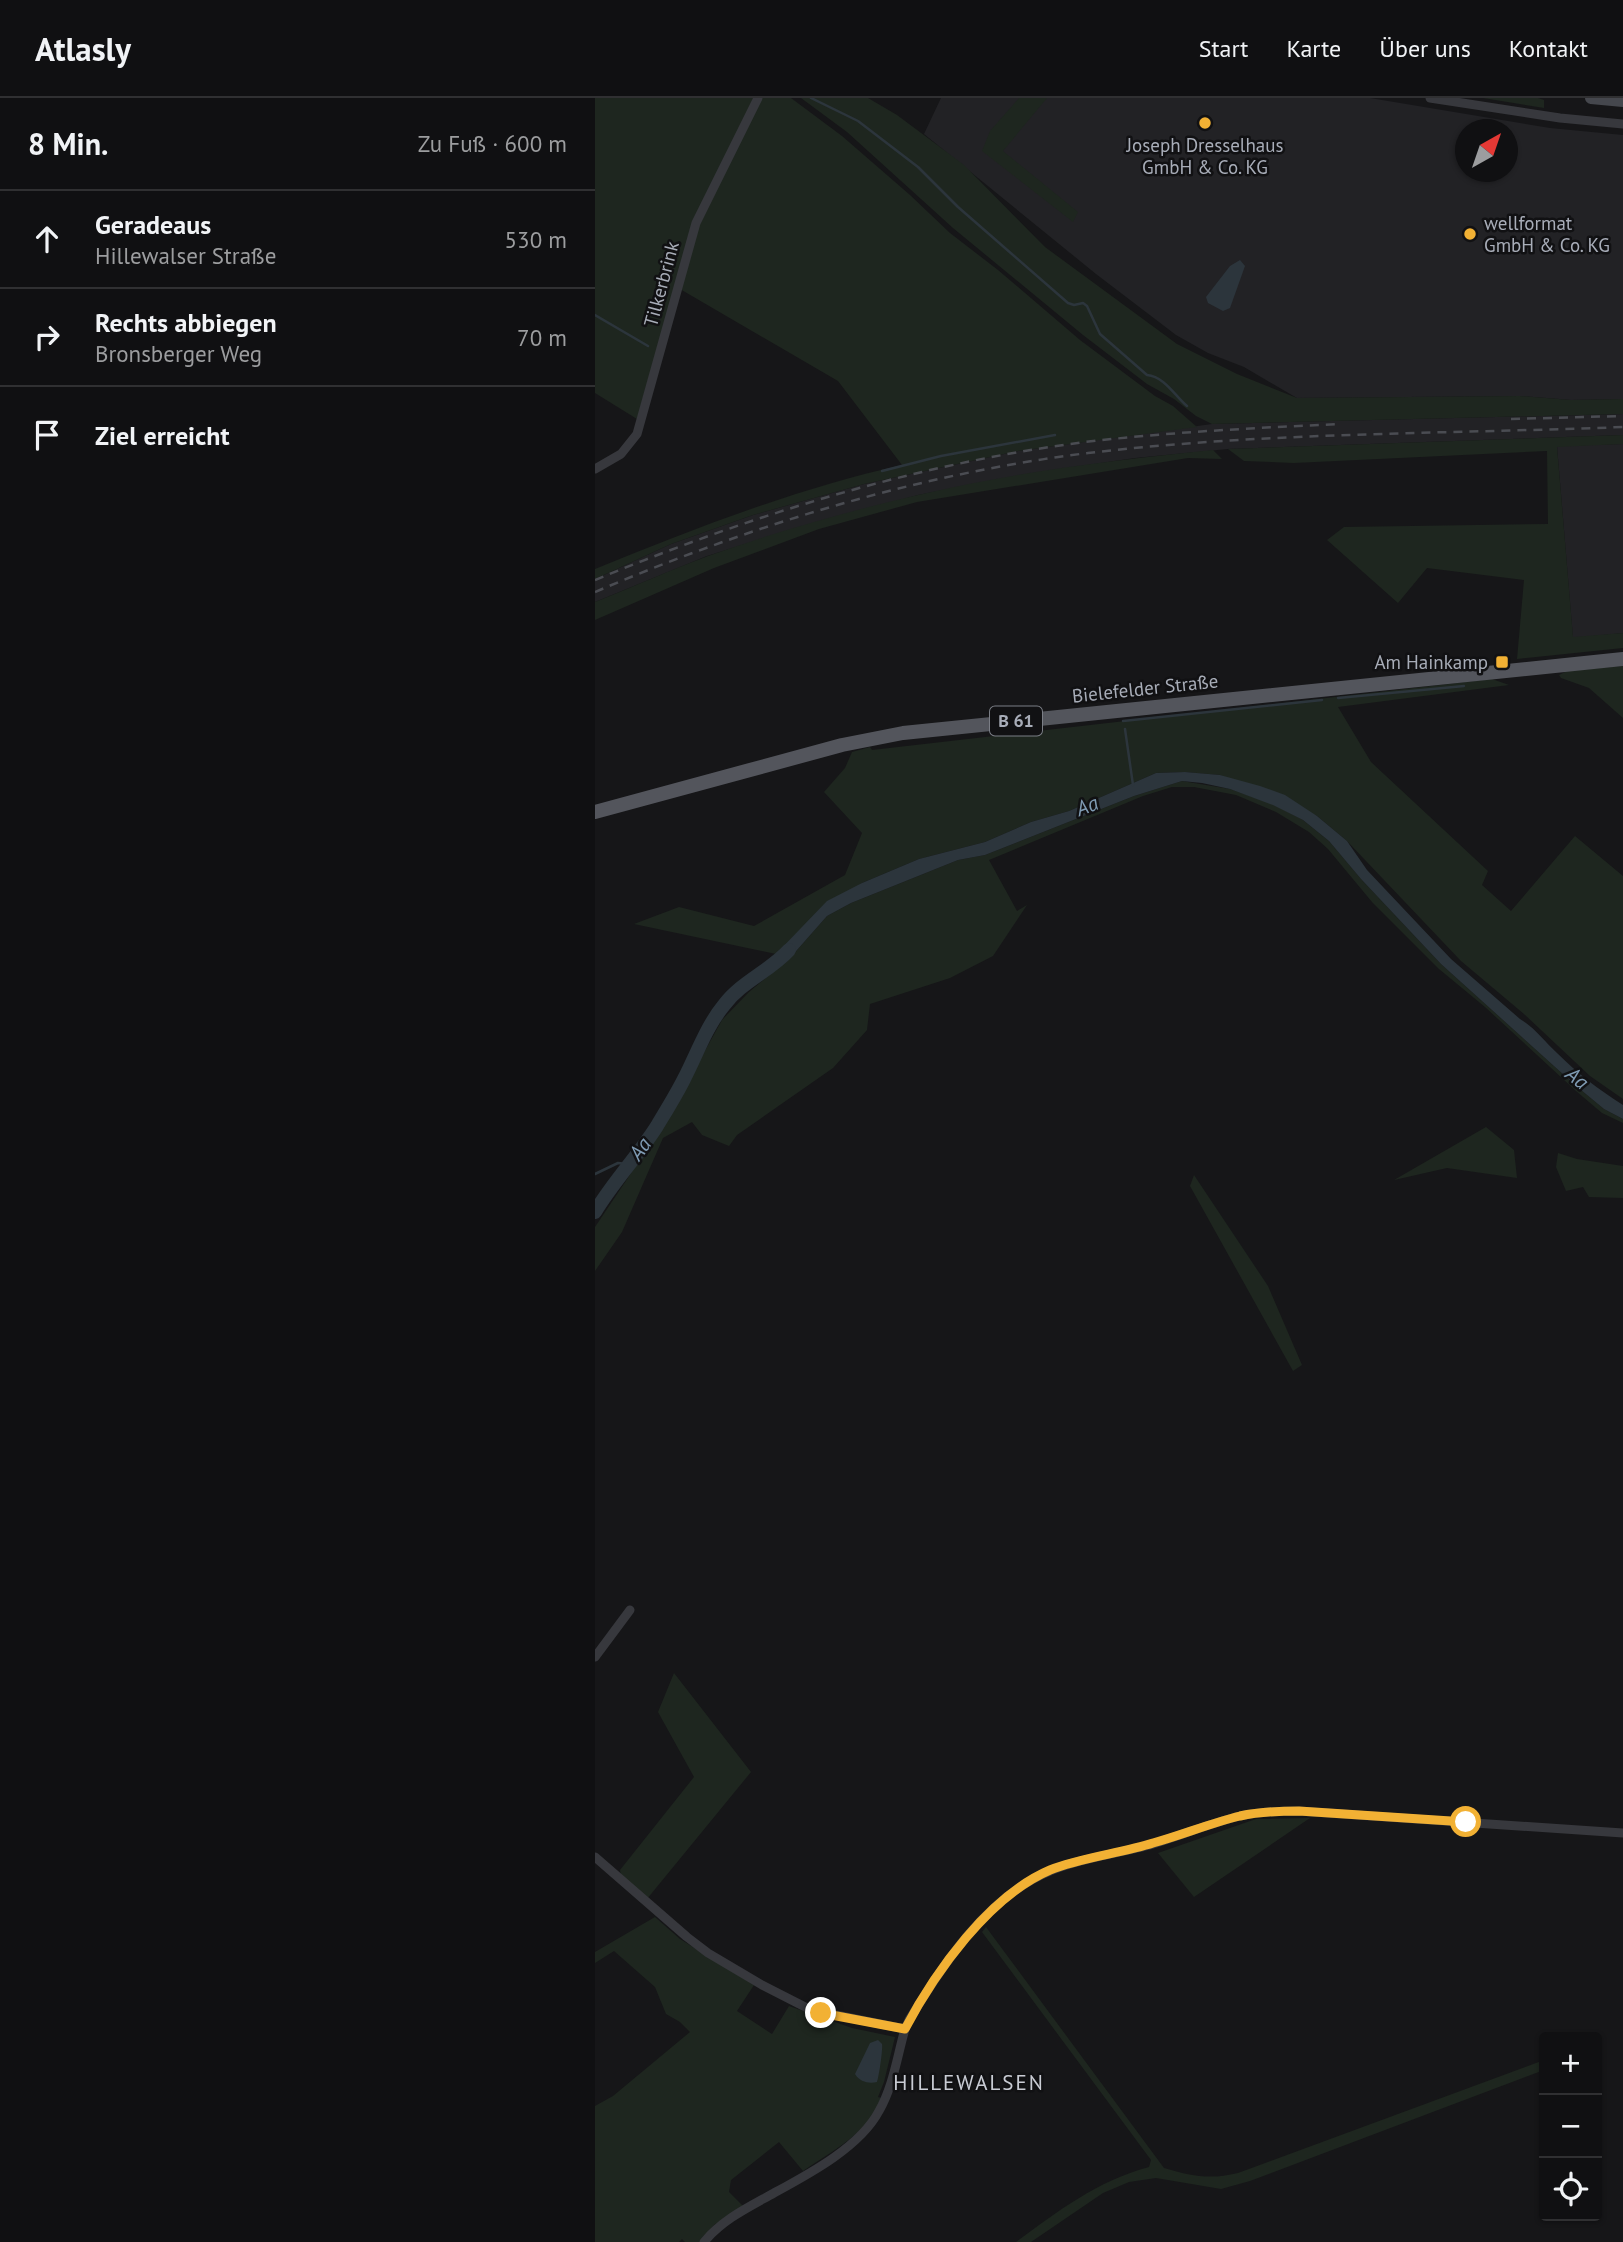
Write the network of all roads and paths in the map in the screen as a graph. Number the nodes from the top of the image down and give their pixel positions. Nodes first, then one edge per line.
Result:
1 (758, 98) edge
2 (1430, 98) edge
3 (1591, 98) edge
4 (1623, 101) edge
5 (1623, 124) edge
6 (595, 469) edge
7 (1623, 659) edge
8 (595, 812) edge
9 (630, 1609) dead end
10 (595, 1657) edge
11 (1623, 1833) edge
12 (595, 1857) edge
13 (905, 2029) junction
14 (704, 2242) edge

1 - 6 street, Tilkerbrink
2 - 5 street
3 - 4 main road
7 - 8 main road, Bielefelder Straße / B 61
9 - 10 street
11 - 13 street
12 - 13 street
13 - 14 street

